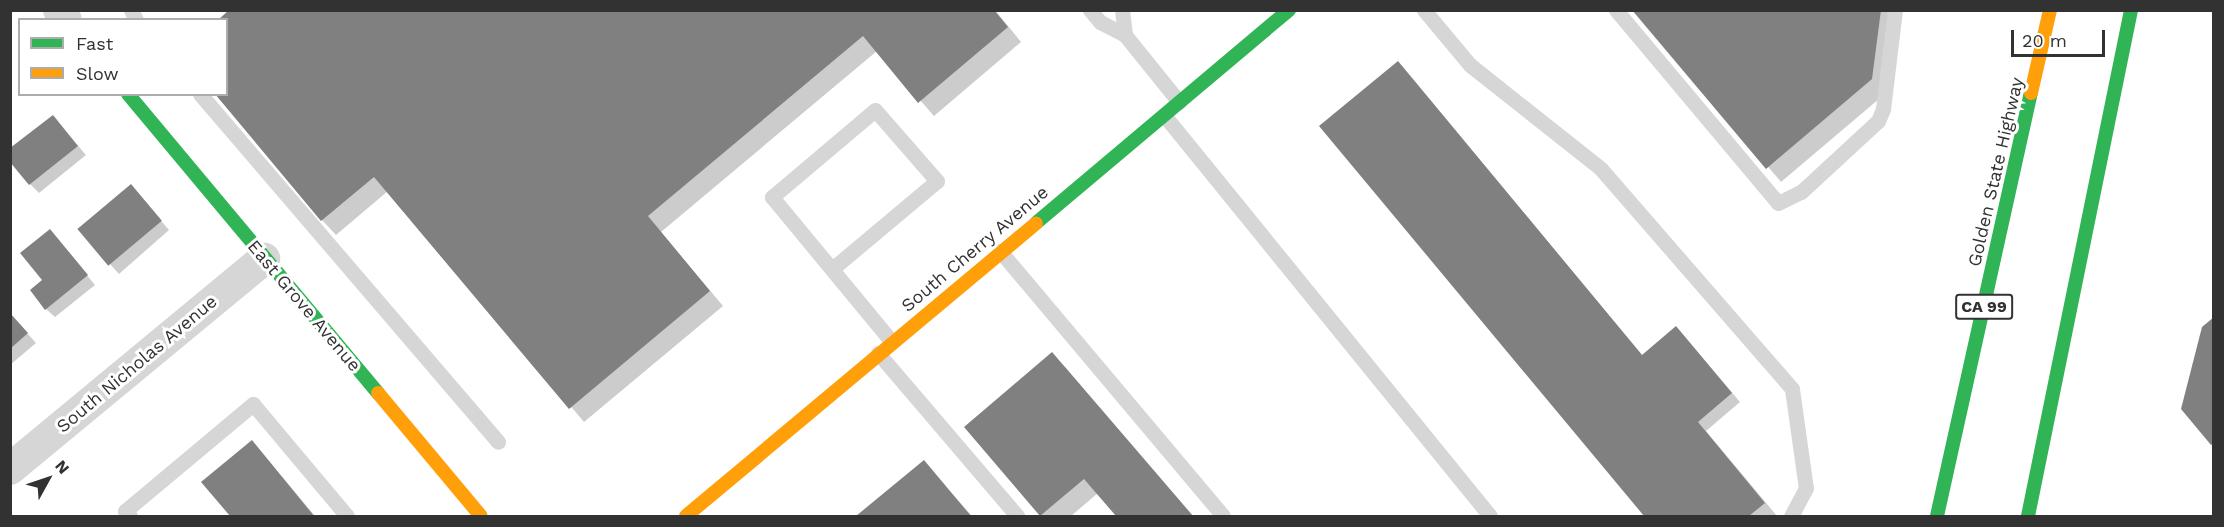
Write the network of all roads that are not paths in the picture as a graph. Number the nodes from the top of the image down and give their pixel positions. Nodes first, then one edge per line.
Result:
1 (1090, 10) edge
2 (1122, 10) edge
3 (1289, 10) edge
4 (1425, 10) edge
5 (1616, 10) edge
6 (1895, 10) edge
7 (2044, 10) edge
8 (2049, 10) edge
9 (2131, 10) edge
10 (2144, 10) edge
11 (1125, 35) junction
12 (130, 96) edge
13 (202, 96) edge
14 (2032, 97) junction
15 (1179, 102) junction
16 (1164, 116) junction
17 (2108, 119) junction
18 (1000, 251) junction
19 (264, 259) junction
20 (832, 269) junction
21 (892, 342) junction
22 (878, 353) junction
23 (498, 442) dead end
24 (10, 469) edge
25 (130, 516) edge
26 (347, 516) edge
27 (481, 516) edge
28 (686, 516) edge
29 (1017, 516) edge
30 (1223, 516) edge
31 (1490, 516) edge
32 (1791, 516) edge
33 (1937, 516) edge
34 (2028, 516) edge

1 - 11 lane
2 - 11 lane
3 - 15 main road, South Cherry Avenue
4 - 32 lane
5 - 6 lane
7 - 14 main road
8 - 14 main road, Golden State Highway / CA 99
9 - 17 main road
10 - 17 main road
11 - 15 lane
12 - 19 main road, East Grove Avenue
13 - 23 lane
14 - 33 main road, Golden State Highway / CA 99
15 - 16 main road, South Cherry Avenue
16 - 18 main road, South Cherry Avenue
16 - 31 lane
17 - 34 main road
18 - 21 main road, South Cherry Avenue
18 - 30 lane
19 - 24 street, South Nicholas Avenue
19 - 27 main road, East Grove Avenue
20 - 20 lane
20 - 21 lane
21 - 22 main road, South Cherry Avenue
22 - 28 main road, South Cherry Avenue
22 - 29 lane
25 - 26 lane

